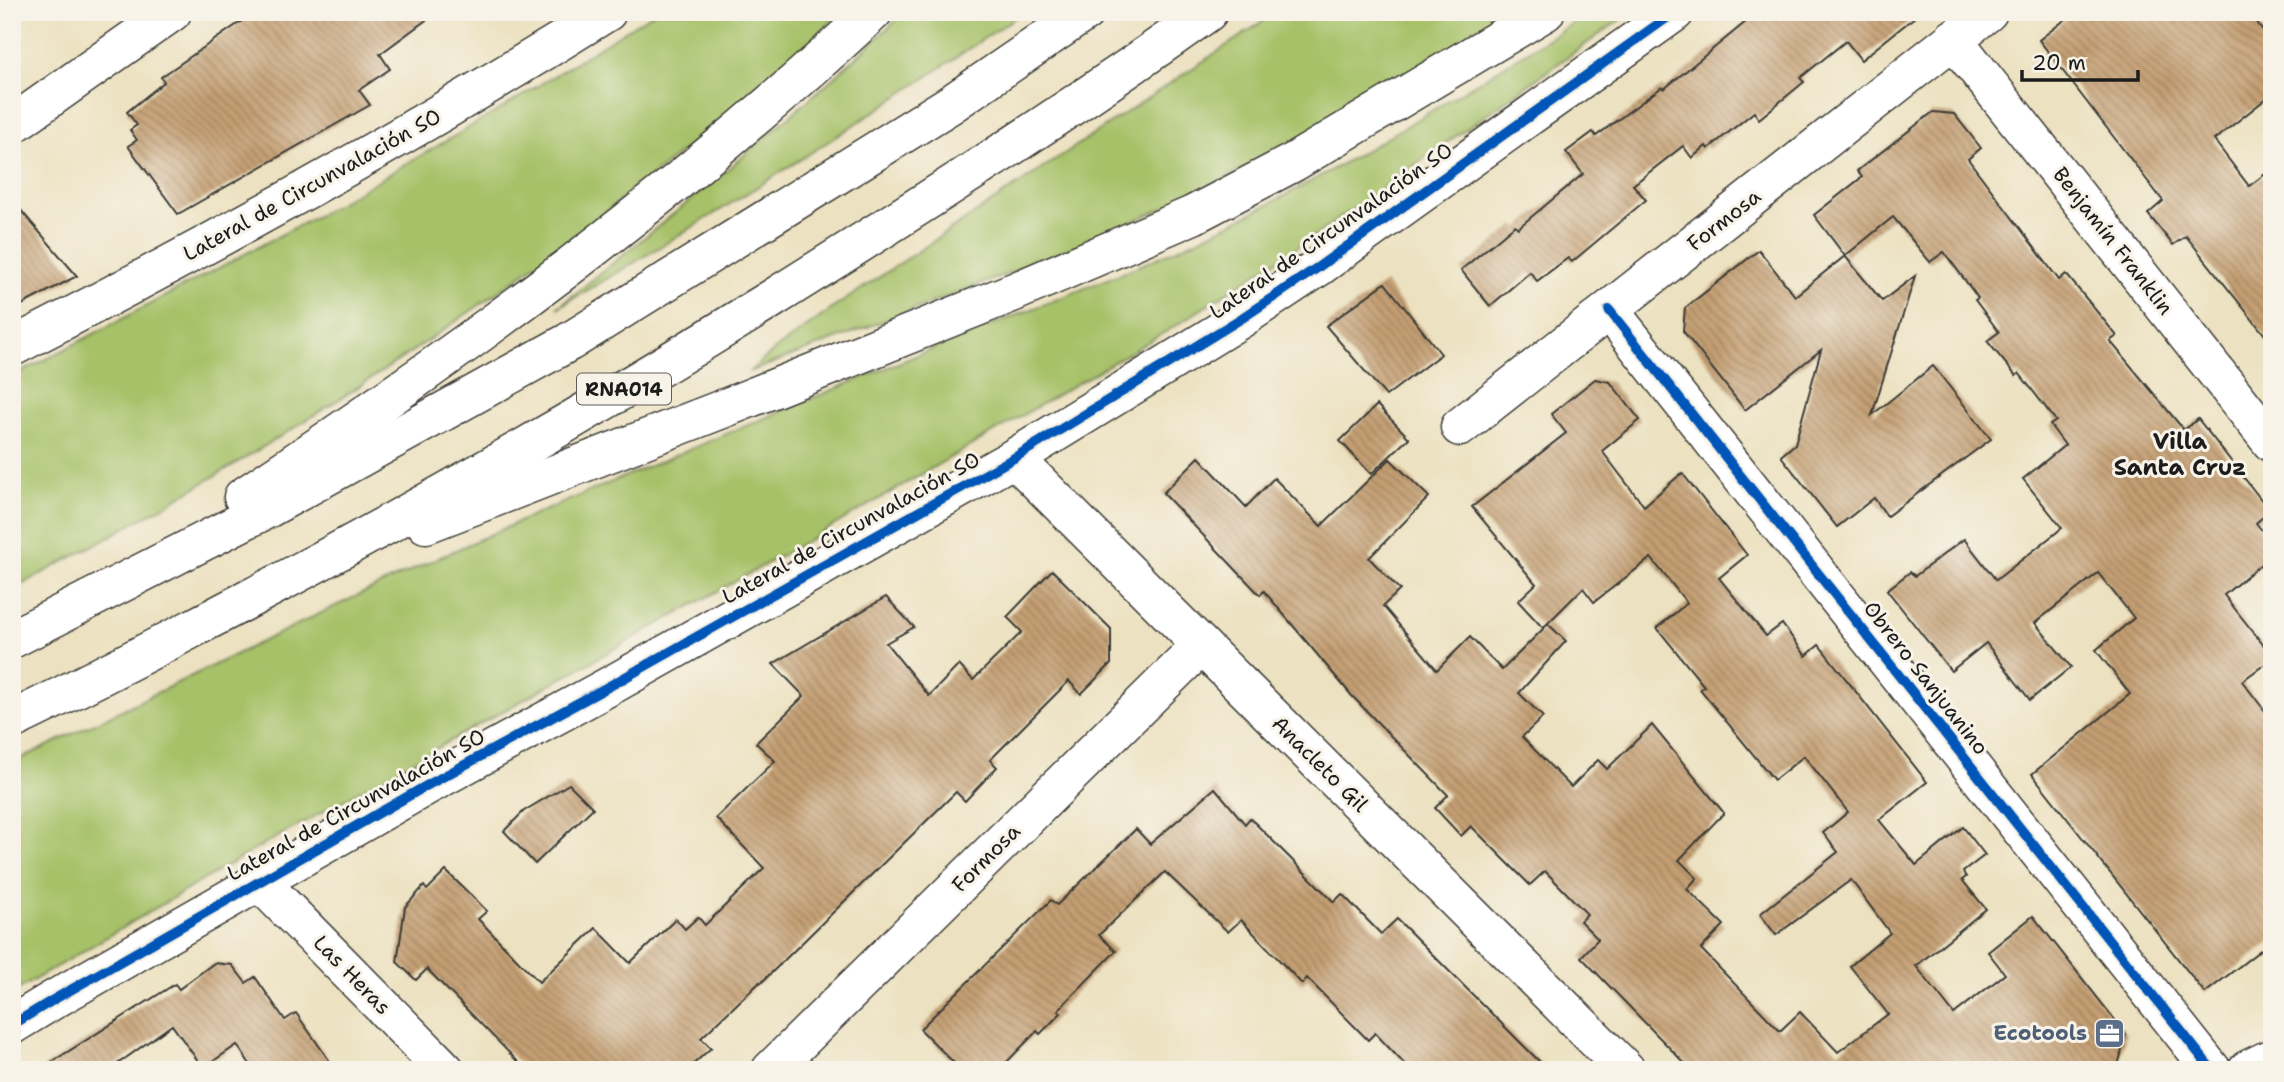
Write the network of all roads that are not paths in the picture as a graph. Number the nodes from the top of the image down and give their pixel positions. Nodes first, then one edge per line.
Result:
1 (172, 12) edge
2 (607, 12) edge
3 (873, 12) edge
4 (1085, 12) edge
5 (1208, 12) edge
6 (1545, 12) edge
7 (1675, 12) edge
8 (1988, 12) edge
9 (1953, 39) junction
10 (12, 125) edge
11 (1609, 310) junction
12 (12, 347) edge
13 (1460, 427) dead end
14 (2272, 443) edge
15 (1014, 458) junction
16 (318, 563) junction
17 (82, 604) junction
18 (12, 639) edge
19 (1201, 646) junction
20 (12, 720) edge
21 (259, 881) junction
22 (12, 1026) edge
23 (2272, 1058) edge
24 (445, 1070) edge
25 (771, 1070) edge
26 (1626, 1070) edge
27 (2212, 1070) edge
28 (2246, 1070) edge

1 - 10 main road
2 - 12 main road, Lateral de Circunvalación SO
3 - 17 main road
4 - 17 main road, RNA014
5 - 16 main road, RNA014
6 - 16 main road
7 - 15 main road, Lateral de Circunvalación SO
8 - 9 main road, Formosa
9 - 11 main road, Formosa
9 - 14 main road, Benjamín Franklin
11 - 13 main road, Formosa
11 - 27 main road, Obrero Sanjuanino
15 - 19 main road, Anacleto Gil
15 - 21 main road, Lateral de Circunvalación SO
16 - 20 main road, RNA014
17 - 18 main road, RNA014
19 - 25 main road, Formosa
19 - 26 main road, Anacleto Gil
21 - 22 main road, Lateral de Circunvalación SO
21 - 24 main road, Las Heras
23 - 28 main road

